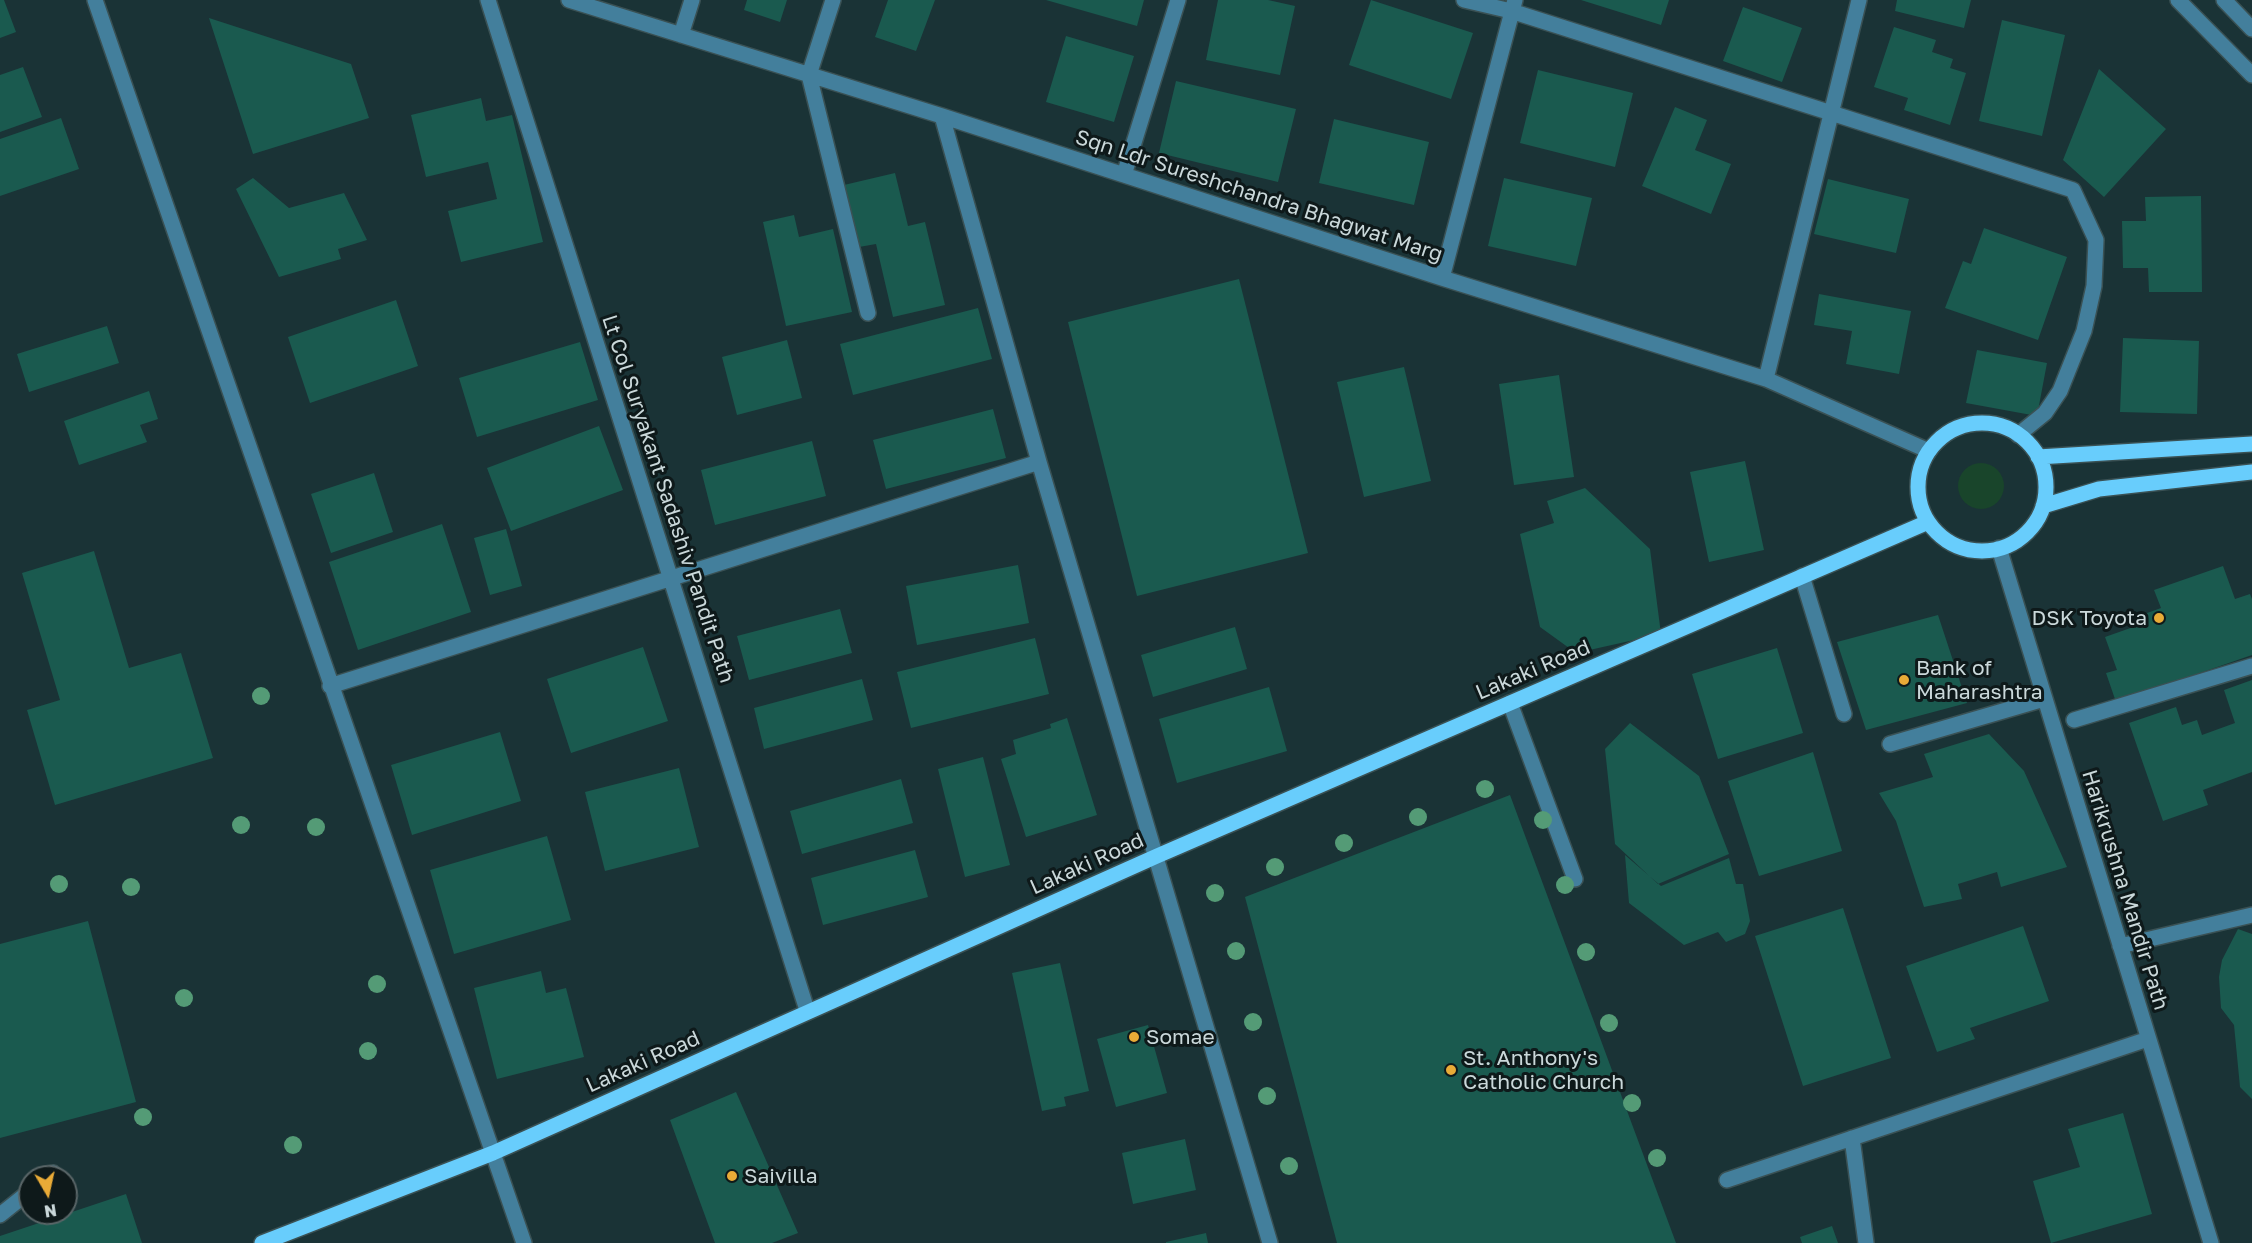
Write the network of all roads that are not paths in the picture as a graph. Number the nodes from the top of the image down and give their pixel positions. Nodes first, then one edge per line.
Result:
1 (95, 0) edge
2 (488, 0) edge
3 (569, 0) edge
4 (692, 0) edge
5 (833, 0) edge
6 (1178, 0) edge
7 (1464, 0) edge
8 (1859, 0) edge
9 (2178, 0) edge
10 (2224, 0) edge
11 (1513, 6) edge
12 (2252, 28) edge
13 (681, 35) junction
14 (809, 75) junction
15 (2252, 75) edge
16 (1831, 113) junction
17 (942, 116) junction
18 (1124, 175) junction
19 (1442, 278) junction
20 (868, 313) dead end
21 (1766, 379) junction
22 (2018, 435) junction
23 (2252, 444) edge
24 (1929, 451) junction
25 (2038, 457) junction
26 (1039, 462) junction
27 (2251, 476) edge
28 (2043, 506) junction
29 (1928, 522) junction
30 (1999, 548) junction
31 (1802, 576) junction
32 (671, 577) junction
33 (2252, 666) edge
34 (330, 686) junction
35 (2044, 699) junction
36 (1510, 703) junction
37 (1844, 714) dead end
38 (2074, 720) dead end
39 (1890, 744) dead end
40 (1157, 856) junction
41 (1575, 879) dead end
42 (2252, 915) edge
43 (2120, 946) junction
44 (807, 1010) junction
45 (2148, 1038) junction
46 (1852, 1138) junction
47 (493, 1153) junction
48 (1727, 1180) dead end
49 (18, 1201) edge
50 (0, 1215) edge
51 (262, 1243) edge
52 (524, 1243) edge
53 (1270, 1243) edge
54 (1866, 1243) edge
55 (2211, 1243) edge

1 - 34 street
2 - 32 street, Lt Col Suryakant Sadashiv Pandit Path
3 - 13 street, Sqn Ldr Sureshchandra Bhagwat Marg
4 - 13 street
5 - 14 street
6 - 18 street
7 - 11 street
8 - 16 street
9 - 15 street
10 - 12 street
11 - 16 street
11 - 19 street
13 - 14 street, Sqn Ldr Sureshchandra Bhagwat Marg
14 - 17 street, Sqn Ldr Sureshchandra Bhagwat Marg
14 - 20 street
16 - 21 street
16 - 22 street
17 - 18 street, Sqn Ldr Sureshchandra Bhagwat Marg
17 - 26 street
18 - 19 street, Sqn Ldr Sureshchandra Bhagwat Marg
19 - 21 street, Sqn Ldr Sureshchandra Bhagwat Marg
21 - 24 street, Sqn Ldr Sureshchandra Bhagwat Marg
22 - 24 main road
22 - 25 main road
23 - 25 main road
24 - 29 main road
25 - 28 main road
26 - 32 street
26 - 40 street
27 - 28 main road
28 - 30 main road
29 - 30 main road
29 - 31 main road, Lakaki Road
30 - 35 street, Harikrushna Mandir Path
31 - 36 main road, Lakaki Road
31 - 37 street
32 - 34 street
32 - 44 street, Lt Col Suryakant Sadashiv Pandit Path
33 - 38 street
34 - 47 street
35 - 39 street
35 - 43 street, Harikrushna Mandir Path
36 - 40 main road, Lakaki Road
36 - 41 street
40 - 44 main road, Lakaki Road
40 - 53 street
42 - 43 street
43 - 45 street, Harikrushna Mandir Path
44 - 47 main road, Lakaki Road
45 - 46 street
45 - 55 street, Harikrushna Mandir Path
46 - 48 street
46 - 54 street
47 - 51 main road, Lakaki Road
47 - 52 street
49 - 50 street

